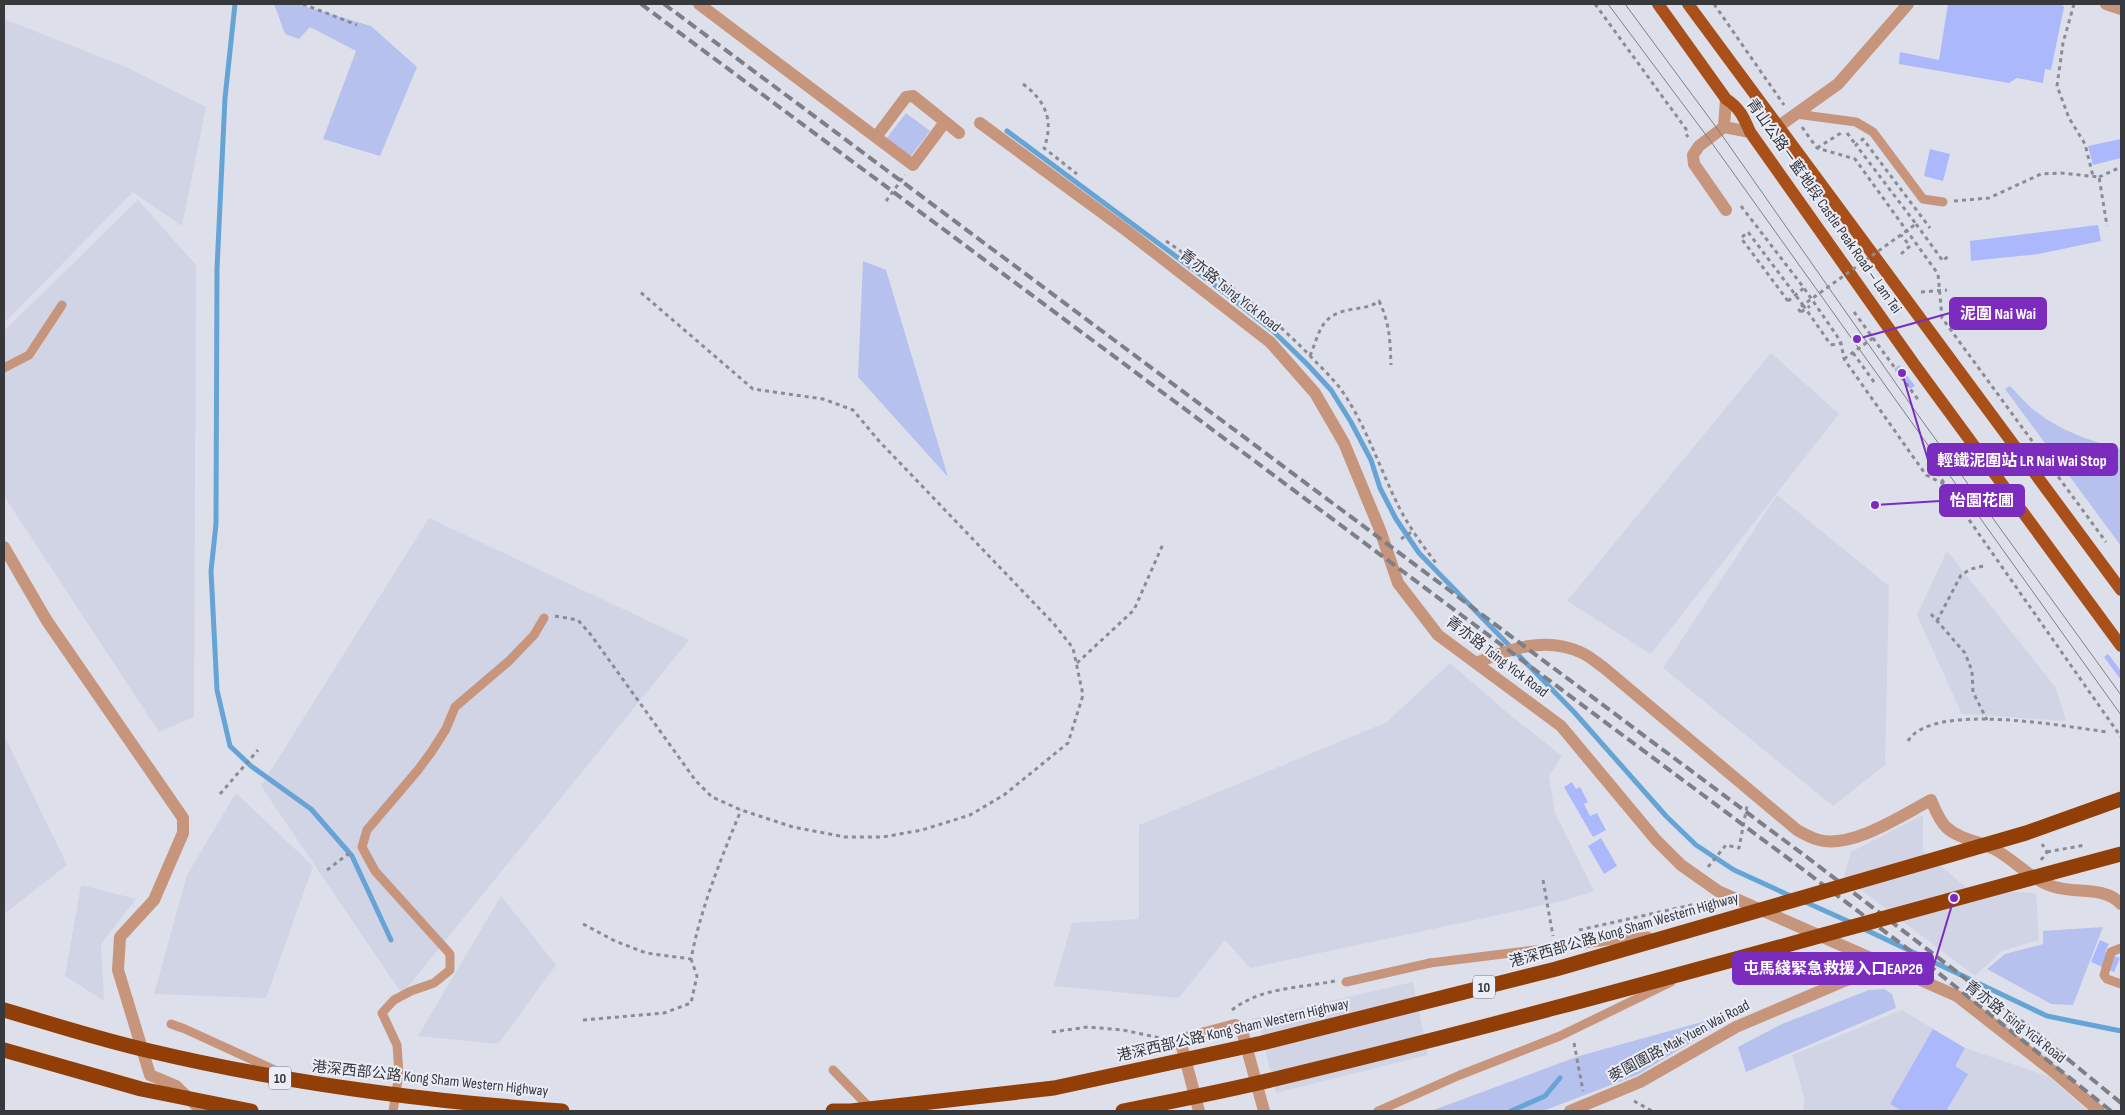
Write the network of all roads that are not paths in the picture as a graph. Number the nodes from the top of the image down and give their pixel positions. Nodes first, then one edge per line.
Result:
1 (699, 4) edge
2 (1658, 4) edge
3 (1688, 4) edge
4 (1908, 4) edge
5 (2106, 4) edge
6 (2121, 9) edge
7 (1726, 99) junction
8 (1795, 115) junction
9 (945, 122) junction
10 (980, 123) dead end
11 (1779, 126) junction
12 (1724, 127) junction
13 (1750, 132) junction
14 (959, 133) dead end
15 (876, 137) junction
16 (1943, 202) road end
17 (1726, 210) dead end
18 (62, 305) dead end
19 (4, 368) edge
20 (4, 547) edge
21 (2121, 590) edge
22 (544, 618) road end
23 (2121, 646) edge
24 (1476, 663) junction
25 (2121, 799) edge
26 (2121, 854) edge
27 (2121, 904) edge
28 (1684, 932) junction
29 (2121, 948) edge
30 (1886, 966) junction
31 (1698, 969) junction
32 (1346, 982) dead end
33 (2121, 984) edge
34 (4, 1010) edge
35 (171, 1024) dead end
36 (4, 1050) edge
37 (833, 1070) dead end
38 (300, 1082) junction
39 (202, 1111) edge
40 (250, 1111) edge
41 (393, 1111) edge
42 (562, 1111) edge
43 (833, 1111) edge
44 (873, 1111) edge
45 (1123, 1111) edge
46 (1199, 1111) edge
47 (1264, 1111) edge
48 (1378, 1111) edge
49 (1570, 1111) edge
50 (2099, 1111) edge

1 - 15 street
2 - 7 main road, 青山公路－藍地段 Castle Peak Road – Lam Tei
3 - 11 main road, 青山公路－藍地段 Castle Peak Road – Lam Tei
4 - 8 street
5 - 6 street
7 - 12 street
7 - 13 main road, 青山公路－藍地段 Castle Peak Road – Lam Tei
8 - 11 street
8 - 16 lane
9 - 14 street
9 - 15 street
9 - 15 street
10 - 24 street, 青亦路 Tsing Yick Road
11 - 21 main road, 青山公路－藍地段 Castle Peak Road – Lam Tei
12 - 13 street
12 - 17 street
13 - 23 main road, 青山公路－藍地段 Castle Peak Road – Lam Tei
18 - 19 lane
20 - 39 street
22 - 41 lane
24 - 27 street
24 - 30 street, 青亦路 Tsing Yick Road
25 - 28 highway, 港深西部公路 Kong Sham Western Highway / 10, bridge
26 - 31 highway, bridge
28 - 32 lane, bridge
28 - 43 highway, 港深西部公路 Kong Sham Western Highway / 10, bridge
29 - 33 lane
30 - 49 street, 麥園圍路 Mak Yuen Wai Road
30 - 50 street, 青亦路 Tsing Yick Road
31 - 45 highway, bridge
31 - 48 lane, bridge
34 - 38 highway, 港深西部公路 Kong Sham Western Highway / 10, bridge
35 - 38 lane, bridge
36 - 40 highway, bridge
37 - 44 lane
38 - 42 highway, 港深西部公路 Kong Sham Western Highway / 10, bridge
46 - 47 street

